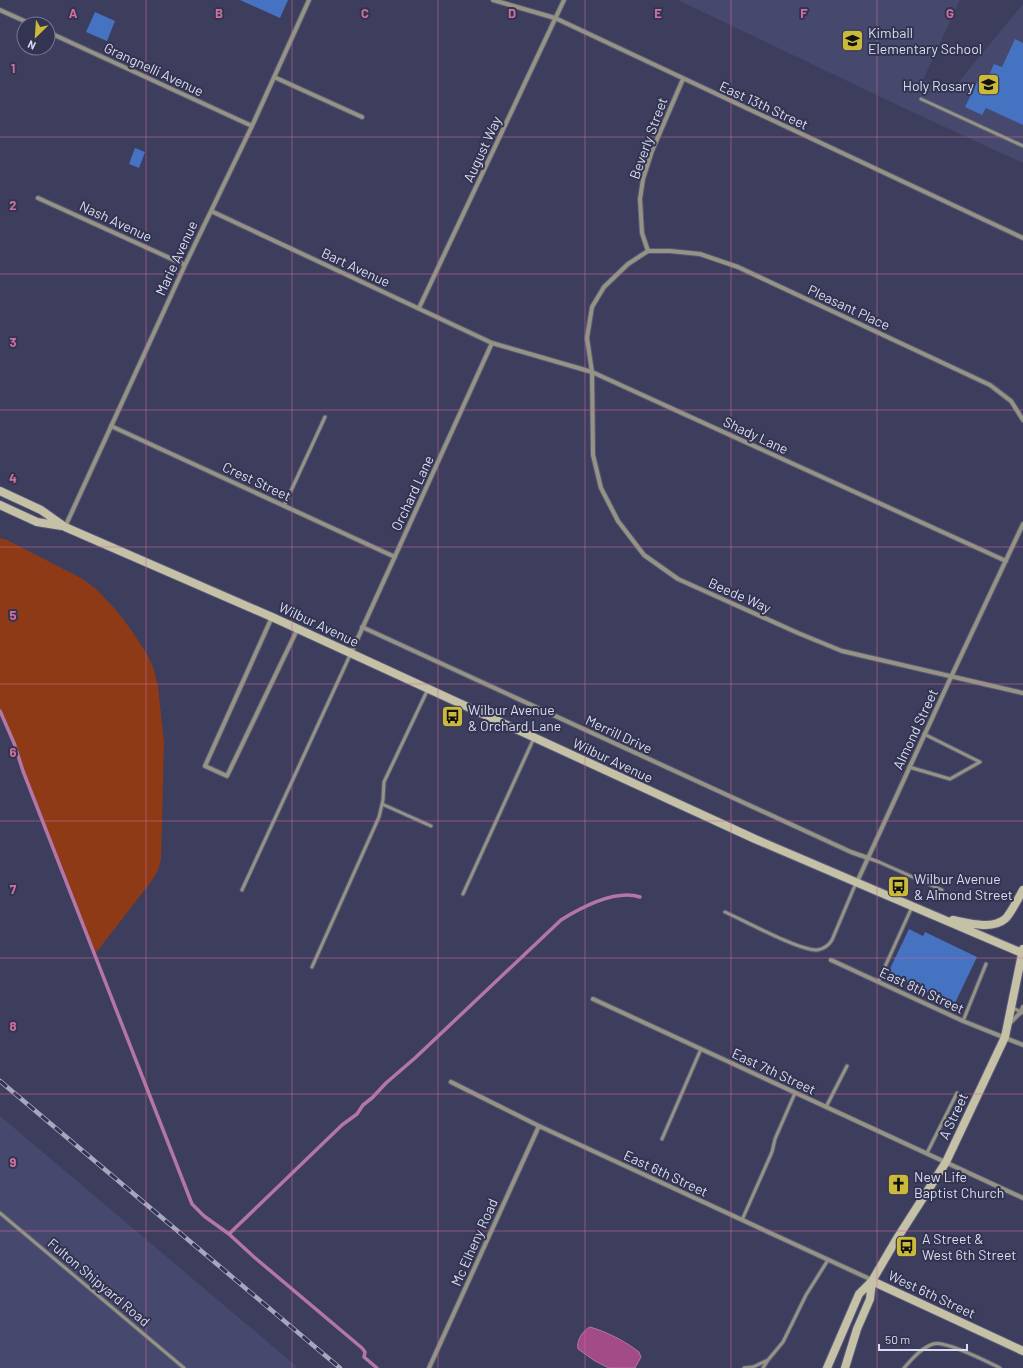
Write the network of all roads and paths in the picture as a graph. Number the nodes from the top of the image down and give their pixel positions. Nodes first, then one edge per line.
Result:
1 (309, 0) edge
2 (493, 0) edge
3 (564, 0) edge
4 (0, 10) edge
5 (16, 17) edge
6 (555, 18) junction
7 (56, 36) edge
8 (274, 77) junction
9 (683, 79) junction
10 (921, 99) dead end
11 (362, 117) dead end
12 (252, 126) junction
13 (1023, 146) edge
14 (38, 198) dead end
15 (211, 211) junction
16 (1023, 238) edge
17 (648, 251) junction
18 (185, 265) junction
19 (420, 308) junction
20 (492, 342) junction
21 (592, 372) junction
22 (325, 417) dead end
23 (1023, 420) edge
24 (111, 426) junction
25 (0, 491) edge
26 (0, 505) edge
27 (284, 506) junction
28 (1023, 524) edge
29 (65, 527) junction
30 (395, 557) junction
31 (1006, 561) junction
32 (272, 617) junction
33 (362, 627) junction
34 (298, 628) junction
35 (351, 653) junction
36 (951, 677) junction
37 (428, 689) junction
38 (1023, 693) edge
39 (924, 734) junction
40 (534, 738) junction
41 (909, 767) junction
42 (382, 804) junction
43 (432, 826) dead end
44 (868, 858) junction
45 (856, 882) junction
46 (242, 890) dead end
47 (942, 890) dead end
48 (1023, 890) edge
49 (463, 894) dead end
50 (913, 906) junction
51 (725, 912) dead end
52 (939, 918) junction
53 (1022, 951) edge
54 (831, 960) dead end
55 (986, 964) dead end
56 (312, 967) dead end
57 (878, 982) junction
58 (593, 999) dead end
59 (1011, 1007) junction
60 (1022, 1010) edge
61 (963, 1021) junction
62 (1008, 1025) junction
63 (1005, 1037) junction
64 (1023, 1045) edge
65 (701, 1049) junction
66 (847, 1066) dead end
67 (451, 1082) dead end
68 (795, 1093) junction
69 (957, 1093) dead end
70 (826, 1107) junction
71 (539, 1126) junction
72 (662, 1139) dead end
73 (927, 1153) junction
74 (946, 1162) junction
75 (1023, 1198) edge
76 (0, 1213) edge
77 (742, 1220) junction
78 (828, 1260) junction
79 (872, 1281) junction
80 (1023, 1351) edge
81 (768, 1360) junction
82 (184, 1368) edge
83 (429, 1368) edge
84 (744, 1368) edge
85 (763, 1368) edge
86 (827, 1368) edge
87 (845, 1368) edge
88 (904, 1368) edge
89 (1000, 1368) edge

1 - 8 street, Marie Avenue
2 - 6 street, East 13th Street
3 - 6 street, August Way
4 - 5 street
6 - 9 street, East 13th Street
6 - 19 street, August Way
7 - 12 street, Grangnelli Avenue
8 - 11 street
8 - 12 street, Marie Avenue
9 - 16 street, East 13th Street
9 - 17 street, Beverly Street
10 - 13 lane
12 - 15 street, Marie Avenue
14 - 18 street, Nash Avenue
15 - 18 street, Marie Avenue
15 - 19 street, Bart Avenue
17 - 21 street
17 - 23 street, Pleasant Place
18 - 24 street, Marie Avenue
19 - 20 street, Bart Avenue
20 - 21 street, Shady Lane
20 - 30 street, Orchard Lane
21 - 31 street, Shady Lane
21 - 36 street, Beede Way
22 - 27 lane
24 - 27 street, Crest Street
24 - 29 street, Marie Avenue
25 - 29 main road, Wilbur Avenue
26 - 29 main road, Wilbur Avenue
27 - 30 street, Crest Street
28 - 31 street, Almond Street
29 - 32 main road, Wilbur Avenue
30 - 33 street, Orchard Lane
31 - 36 street, Almond Street
32 - 34 main road, Wilbur Avenue
32 - 34 street
33 - 35 street, Orchard Lane
33 - 44 street, Merrill Drive
34 - 35 main road, Wilbur Avenue
35 - 37 main road, Wilbur Avenue
35 - 46 lane
36 - 38 street, Beede Way
36 - 39 street, Almond Street
37 - 40 main road, Wilbur Avenue
37 - 42 lane
39 - 41 street, Almond Street
39 - 41 lane
40 - 45 main road, Wilbur Avenue
40 - 49 lane
41 - 44 street, Almond Street
42 - 43 lane
42 - 56 lane
44 - 45 street, Almond Street
44 - 47 lane
45 - 50 main road, Wilbur Avenue
45 - 51 lane, Almond Street
48 - 52 main road
50 - 52 main road, Wilbur Avenue
50 - 57 lane
52 - 53 main road, Wilbur Avenue
53 - 59 main road, A Street
54 - 57 street, East 8th Street
55 - 61 lane
57 - 61 street, East 8th Street
58 - 65 street, East 7th Street
59 - 60 lane
59 - 62 main road, A Street
60 - 62 street
61 - 63 street, East 8th Street
62 - 63 main road, A Street
63 - 64 street, East 8th Street
63 - 74 main road, A Street
65 - 68 street, East 7th Street
65 - 72 lane
66 - 70 lane
67 - 71 street, East 6th Street
68 - 70 street, East 7th Street
68 - 77 lane
69 - 73 lane
70 - 73 street, East 7th Street
71 - 77 street, East 6th Street
71 - 83 street, Mc Elheny Road
73 - 74 street, East 7th Street
74 - 75 street, East 7th Street
74 - 79 main road, A Street
76 - 82 lane, Fulton Shipyard Road
77 - 78 street, East 6th Street
78 - 79 street, East 6th Street
78 - 81 lane
79 - 80 main road, West 6th Street
79 - 86 main road, A Street
79 - 87 main road, A Street
81 - 84 lane
81 - 85 lane
88 - 89 lane

